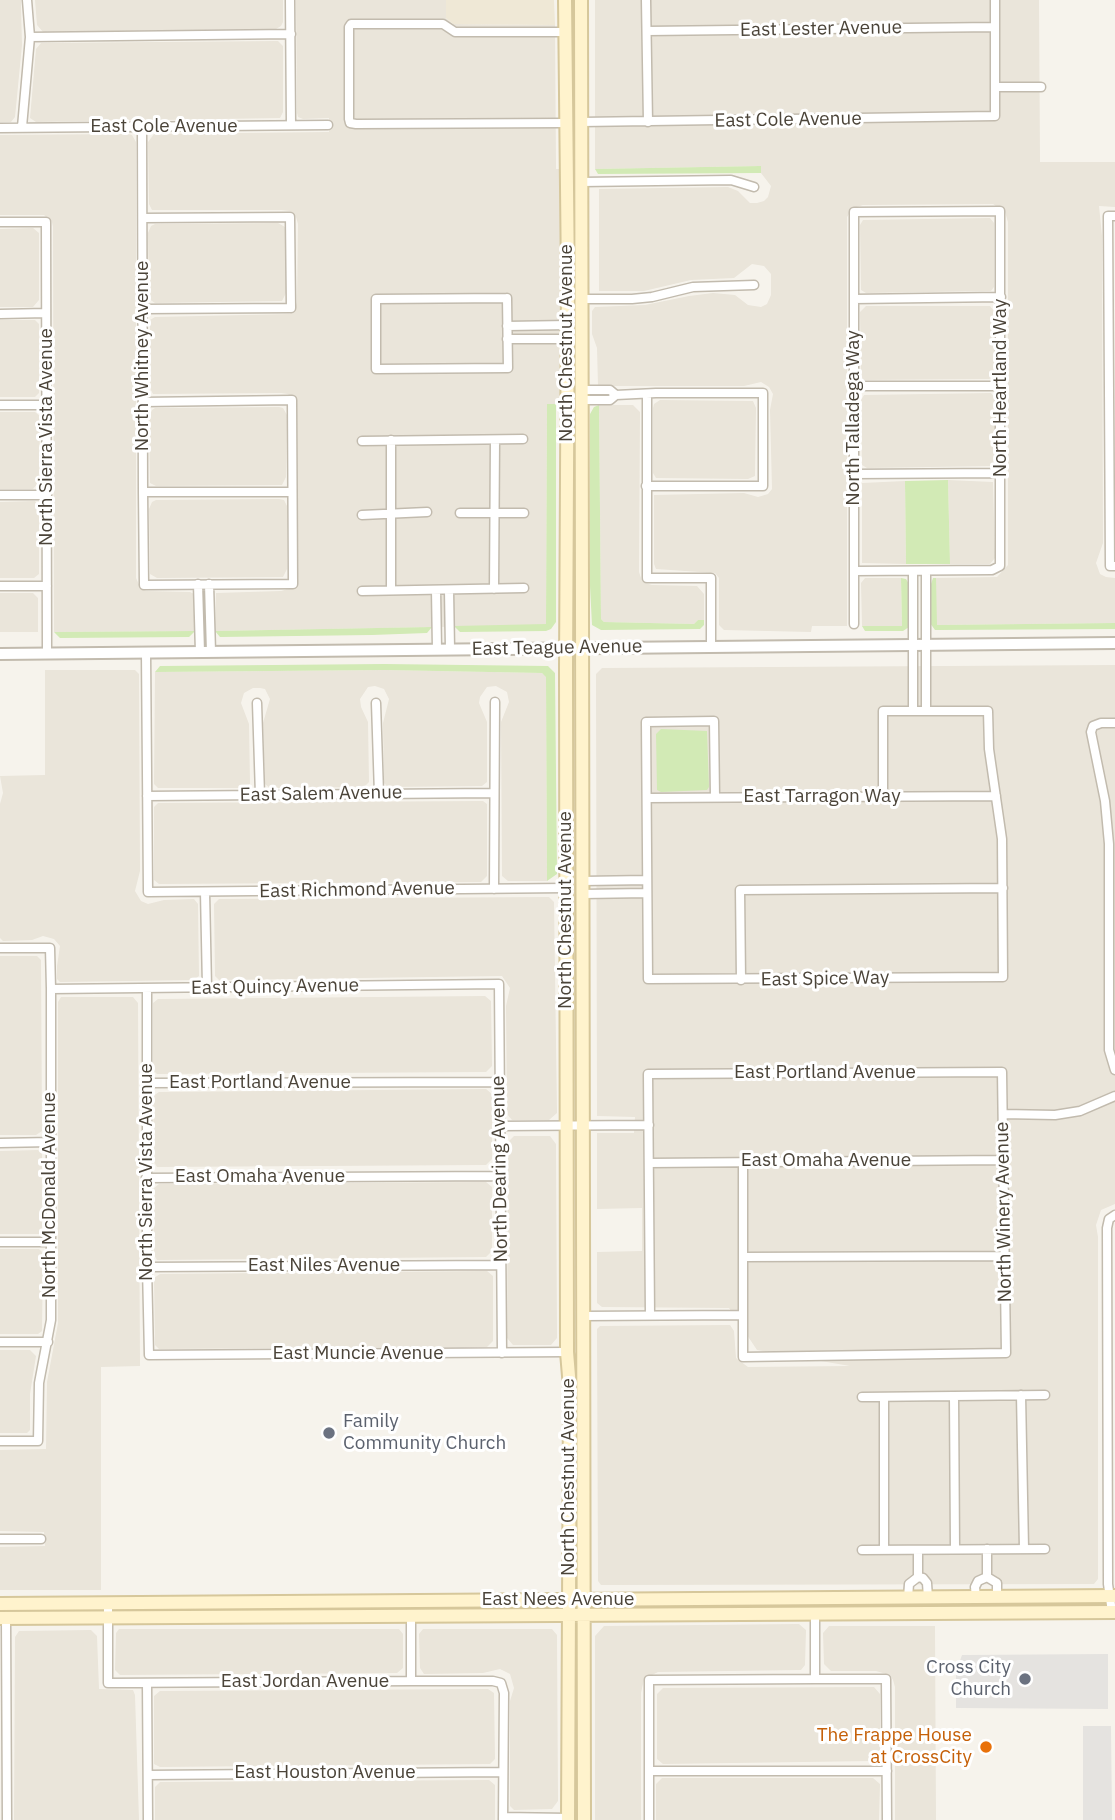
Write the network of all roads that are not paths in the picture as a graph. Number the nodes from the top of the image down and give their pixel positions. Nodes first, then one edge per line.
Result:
1 (27, 0) edge
2 (290, 0) edge
3 (565, 0) edge
4 (581, 0) edge
5 (646, 0) edge
6 (995, 0) edge
7 (995, 27) junction
8 (565, 32) junction
9 (647, 32) junction
10 (291, 34) junction
11 (30, 37) junction
12 (995, 88) junction
13 (1041, 88) dead end
14 (581, 122) junction
15 (648, 122) junction
16 (566, 123) junction
17 (291, 125) junction
18 (328, 125) dead end
19 (22, 127) junction
20 (142, 127) junction
21 (0, 128) edge
22 (581, 182) junction
23 (754, 187) dead end
24 (1000, 211) joint
25 (1111, 216) edge
26 (143, 218) junction
27 (0, 222) edge
28 (754, 285) dead end
29 (1001, 297) junction
30 (582, 299) junction
31 (854, 299) junction
32 (143, 309) junction
33 (46, 313) junction
34 (0, 314) edge
35 (507, 326) junction
36 (531, 326) junction
37 (1112, 327) edge
38 (568, 332) junction
39 (508, 339) junction
40 (531, 339) junction
41 (854, 386) junction
42 (1001, 386) junction
43 (647, 394) junction
44 (582, 395) junction
45 (143, 402) junction
46 (0, 405) edge
47 (47, 405) junction
48 (523, 439) dead end
49 (362, 440) dead end
50 (391, 440) junction
51 (495, 440) junction
52 (1112, 445) edge
53 (1001, 473) junction
54 (854, 474) junction
55 (646, 486) junction
56 (143, 492) junction
57 (292, 492) junction
58 (0, 495) edge
59 (47, 495) junction
60 (427, 512) dead end
61 (460, 513) dead end
62 (495, 513) junction
63 (524, 513) dead end
64 (391, 514) junction
65 (362, 515) dead end
66 (1113, 566) edge
67 (854, 571) junction
68 (914, 571) junction
69 (926, 571) junction
70 (198, 584) junction
71 (209, 584) junction
72 (0, 586) edge
73 (47, 586) junction
74 (524, 588) dead end
75 (494, 589) junction
76 (391, 590) junction
77 (436, 590) junction
78 (449, 590) junction
79 (362, 591) dead end
80 (914, 606) junction
81 (926, 606) junction
82 (449, 613) junction
83 (436, 614) junction
84 (854, 624) dead end
85 (1115, 643) edge
86 (913, 645) junction
87 (926, 645) junction
88 (583, 647) junction
89 (711, 647) junction
90 (566, 648) junction
91 (437, 649) junction
92 (450, 649) junction
93 (205, 652) junction
94 (47, 653) junction
95 (146, 653) junction
96 (0, 654) edge
97 (913, 677) junction
98 (926, 677) junction
99 (495, 702) dead end
100 (257, 703) dead end
101 (376, 703) dead end
102 (913, 711) junction
103 (926, 711) junction
104 (1115, 723) edge
105 (494, 793) junction
106 (379, 794) junction
107 (260, 795) junction
108 (147, 796) junction
109 (883, 796) junction
110 (996, 796) junction
111 (715, 797) junction
112 (647, 798) junction
113 (1112, 845) edge
114 (647, 880) junction
115 (610, 881) junction
116 (566, 888) junction
117 (583, 888) junction
118 (1003, 888) junction
119 (494, 889) junction
120 (205, 892) junction
121 (647, 893) junction
122 (610, 894) junction
123 (0, 948) edge
124 (1112, 966) edge
125 (741, 980) junction
126 (499, 984) joint
127 (147, 988) junction
128 (207, 988) junction
129 (51, 989) junction
130 (584, 1009) junction
131 (1115, 1070) edge
132 (1002, 1072) joint
133 (500, 1082) junction
134 (146, 1083) junction
135 (1115, 1096) edge
136 (1003, 1114) junction
137 (649, 1125) junction
138 (500, 1126) junction
139 (567, 1126) junction
140 (584, 1126) junction
141 (50, 1142) junction
142 (0, 1143) edge
143 (1003, 1160) junction
144 (743, 1162) junction
145 (649, 1163) junction
146 (500, 1176) junction
147 (146, 1178) junction
148 (1112, 1217) edge
149 (0, 1242) edge
150 (50, 1242) junction
151 (1005, 1256) junction
152 (743, 1257) junction
153 (501, 1265) junction
154 (147, 1267) junction
155 (1112, 1311) edge
156 (650, 1315) junction
157 (743, 1315) junction
158 (583, 1316) junction
159 (0, 1342) edge
160 (48, 1342) junction
161 (567, 1352) junction
162 (502, 1353) junction
163 (149, 1355) joint
164 (583, 1386) junction
165 (1021, 1395) junction
166 (1045, 1395) dead end
167 (884, 1396) junction
168 (954, 1396) junction
169 (862, 1397) dead end
170 (0, 1441) edge
171 (0, 1539) edge
172 (41, 1539) dead end
173 (955, 1549) junction
174 (987, 1549) junction
175 (1024, 1549) junction
176 (1045, 1549) dead end
177 (862, 1550) dead end
178 (884, 1550) junction
179 (918, 1550) junction
180 (918, 1577) junction
181 (987, 1577) junction
182 (1112, 1596) edge
183 (998, 1597) junction
184 (908, 1598) junction
185 (928, 1598) junction
186 (976, 1598) junction
187 (569, 1600) junction
188 (584, 1600) junction
189 (396, 1601) junction
190 (108, 1603) junction
191 (0, 1604) edge
192 (1114, 1612) edge
193 (815, 1614) junction
194 (569, 1615) junction
195 (583, 1615) junction
196 (411, 1616) junction
197 (289, 1617) junction
198 (3, 1618) edge
199 (108, 1618) junction
200 (815, 1679) junction
201 (411, 1681) junction
202 (147, 1683) junction
203 (887, 1770) junction
204 (649, 1771) junction
205 (502, 1772) junction
206 (148, 1775) junction
207 (503, 1819) edge
208 (569, 1819) edge
209 (6, 1820) edge
210 (148, 1820) edge
211 (584, 1820) edge
212 (649, 1820) edge
213 (887, 1820) edge

1 - 11 street
2 - 10 street
3 - 8 main road, North Chestnut Avenue
4 - 14 main road, North Chestnut Avenue
5 - 9 street
6 - 7 street
7 - 9 street, East Lester Avenue
7 - 12 street
8 - 14 main road
8 - 16 main road, North Chestnut Avenue
8 - 16 street
9 - 15 street
10 - 11 street
10 - 17 street
11 - 19 street
12 - 13 street
12 - 15 street, East Cole Avenue
14 - 15 street, East Cole Avenue
14 - 22 main road, North Chestnut Avenue
16 - 22 main road
16 - 38 main road, North Chestnut Avenue
17 - 18 street, East Cole Avenue
17 - 20 street, East Cole Avenue
19 - 20 street, East Cole Avenue
19 - 21 street, East Cole Avenue
20 - 26 street, North Whitney Avenue
22 - 23 street
22 - 30 main road, North Chestnut Avenue
24 - 29 street, North Heartland Way
24 - 31 street, North Talladega Way
25 - 37 street
26 - 32 street, North Whitney Avenue
26 - 32 street
27 - 33 street, North Sierra Vista Avenue
28 - 30 street
29 - 31 street
29 - 42 street, North Heartland Way
30 - 44 main road, North Chestnut Avenue
31 - 41 street, North Talladega Way
32 - 45 street, North Whitney Avenue
33 - 34 street
33 - 47 street, North Sierra Vista Avenue
35 - 36 street
35 - 39 street
35 - 39 street
36 - 38 street
36 - 40 street
37 - 52 street
38 - 40 street
38 - 44 main road
38 - 90 main road, North Chestnut Avenue
39 - 40 street
41 - 42 street
41 - 54 street, North Talladega Way
42 - 53 street, North Heartland Way
43 - 44 street
43 - 55 street
43 - 55 street
44 - 88 main road, North Chestnut Avenue
45 - 56 street, North Whitney Avenue
45 - 57 street
46 - 47 street
47 - 59 street, North Sierra Vista Avenue
48 - 51 street
49 - 50 street
50 - 51 street
50 - 64 street
51 - 62 street
52 - 66 street
53 - 54 street
53 - 69 street, North Heartland Way
54 - 67 street, North Talladega Way
55 - 89 street
56 - 57 street
56 - 70 street, North Whitney Avenue
57 - 71 street
58 - 59 street
59 - 73 street, North Sierra Vista Avenue
60 - 64 street
61 - 62 street
62 - 63 street
62 - 75 street
64 - 65 street
64 - 76 street
67 - 68 street
67 - 84 street, North Talladega Way
68 - 69 street
68 - 80 street
69 - 81 street
70 - 71 street
70 - 93 street
71 - 93 street
72 - 73 street
73 - 94 street, North Sierra Vista Avenue
74 - 75 street
75 - 78 street
76 - 77 street
76 - 79 street
77 - 78 street
77 - 83 street
78 - 82 street
80 - 81 street
80 - 86 street
81 - 87 street
82 - 83 street
82 - 92 street
83 - 91 street
85 - 87 street, East Teague Avenue
86 - 87 street, East Teague Avenue
86 - 89 street, East Teague Avenue
86 - 97 street
87 - 98 street
88 - 89 street, East Teague Avenue
88 - 90 street, East Teague Avenue
88 - 117 main road, North Chestnut Avenue
90 - 92 street, East Teague Avenue
90 - 116 main road, North Chestnut Avenue
91 - 92 street, East Teague Avenue
91 - 93 street, East Teague Avenue
93 - 95 street, East Teague Avenue
94 - 95 street, East Teague Avenue
94 - 96 street, East Teague Avenue
95 - 108 street
97 - 98 street
97 - 102 street
98 - 103 street
99 - 105 street
100 - 107 street
101 - 106 street
102 - 103 street
102 - 109 street
103 - 110 street
104 - 113 street
105 - 106 street, East Salem Avenue
105 - 119 street
106 - 107 street, East Salem Avenue
107 - 108 street, East Salem Avenue
108 - 120 street, East Richmond Avenue
109 - 110 street, East Tarragon Way
109 - 111 street, East Tarragon Way
110 - 118 street
111 - 112 street, East Tarragon Way
111 - 112 street
112 - 114 street
113 - 124 street
114 - 115 street
114 - 121 street
115 - 117 street
115 - 122 street
116 - 119 street, East Richmond Avenue
116 - 130 main road
116 - 139 main road, North Chestnut Avenue
117 - 122 street
117 - 130 main road, North Chestnut Avenue
118 - 125 street, East Spice Way
118 - 125 street
119 - 120 street, East Richmond Avenue
120 - 128 street
121 - 122 street
121 - 125 street, East Spice Way
123 - 129 street, North McDonald Avenue
124 - 131 street
126 - 128 street, East Quincy Avenue
126 - 133 street, North Dearing Avenue
127 - 128 street, East Quincy Avenue
127 - 129 street, East Quincy Avenue
127 - 134 street, North Sierra Vista Avenue
129 - 141 street, North McDonald Avenue
130 - 140 main road, North Chestnut Avenue
132 - 136 street, North Winery Avenue
132 - 137 street, East Portland Avenue
133 - 134 street, East Portland Avenue
133 - 138 street, North Dearing Avenue
134 - 147 street, North Sierra Vista Avenue
135 - 136 street
136 - 143 street, North Winery Avenue
137 - 140 street
137 - 145 street
138 - 139 street
138 - 146 street, North Dearing Avenue
139 - 140 street
139 - 161 main road, North Chestnut Avenue
140 - 158 main road, North Chestnut Avenue
141 - 142 street
141 - 150 street, North McDonald Avenue
143 - 144 street, East Omaha Avenue
143 - 151 street, North Winery Avenue
144 - 145 street, East Omaha Avenue
144 - 152 street
145 - 156 street
146 - 147 street, East Omaha Avenue
146 - 153 street, North Dearing Avenue
147 - 154 street, North Sierra Vista Avenue
148 - 155 street
149 - 150 street
150 - 160 street, North McDonald Avenue
151 - 152 street
151 - 157 street, North Winery Avenue
152 - 157 street
153 - 154 street, East Niles Avenue
153 - 162 street, North Dearing Avenue
154 - 163 street, North Sierra Vista Avenue
155 - 182 street
156 - 157 street
156 - 158 street
158 - 164 main road, North Chestnut Avenue
159 - 160 street
160 - 170 street, North McDonald Avenue
161 - 162 street, East Muncie Avenue
161 - 164 main road
161 - 187 main road, North Chestnut Avenue
162 - 163 street, East Muncie Avenue
164 - 188 main road, North Chestnut Avenue
165 - 166 street
165 - 168 street
165 - 175 street
167 - 168 street
167 - 169 street
167 - 178 street
168 - 173 street
171 - 172 street
173 - 174 street
173 - 179 street
174 - 175 street
174 - 181 street
175 - 176 street
177 - 178 street
178 - 179 street
179 - 180 street
180 - 184 street
180 - 185 street
181 - 183 street
181 - 186 street
182 - 183 main road, East Nees Avenue
182 - 192 street
183 - 186 main road, East Nees Avenue
184 - 185 main road, East Nees Avenue
184 - 188 main road, East Nees Avenue
184 - 193 main road
185 - 186 main road, East Nees Avenue
187 - 188 main road, East Nees Avenue
187 - 189 main road, East Nees Avenue
187 - 194 main road, North Chestnut Avenue
188 - 195 main road, North Chestnut Avenue
189 - 190 main road, East Nees Avenue
189 - 197 main road
190 - 191 main road, East Nees Avenue
190 - 199 street
192 - 193 main road, East Nees Avenue
193 - 195 main road, East Nees Avenue
193 - 200 street
194 - 195 main road, East Nees Avenue
194 - 196 main road, East Nees Avenue
194 - 208 main road, North Chestnut Avenue
195 - 211 main road, North Chestnut Avenue
196 - 197 main road, East Nees Avenue
196 - 201 street
197 - 199 main road, East Nees Avenue
198 - 199 main road, East Nees Avenue
198 - 209 street
199 - 202 street, East Jordan Avenue
200 - 203 street
200 - 204 street
201 - 202 street, East Jordan Avenue
201 - 205 street, East Jordan Avenue
202 - 206 street
203 - 204 street
203 - 213 street
204 - 212 street
205 - 206 street, East Houston Avenue
205 - 207 street
206 - 210 street
207 - 208 street

